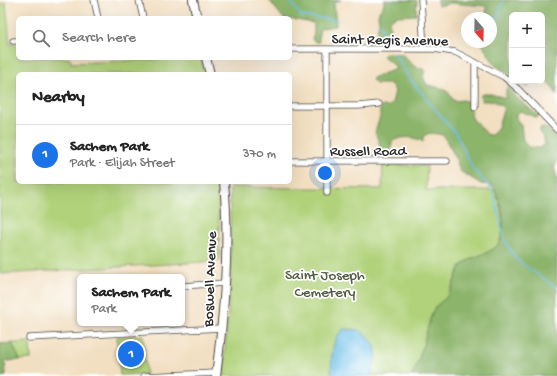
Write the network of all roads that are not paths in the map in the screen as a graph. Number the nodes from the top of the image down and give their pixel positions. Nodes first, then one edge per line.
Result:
1 (94, 0) edge
2 (139, 0) edge
3 (193, 0) edge
4 (421, 0) edge
5 (98, 16) edge
6 (143, 16) edge
7 (197, 16) edge
8 (292, 49) edge
9 (327, 49) junction
10 (424, 49) junction
11 (206, 60) edge
12 (475, 62) junction
13 (210, 72) edge
14 (379, 104) dead end
15 (292, 106) edge
16 (327, 106) junction
17 (475, 107) dead end
18 (557, 130) edge
19 (292, 161) edge
20 (327, 161) junction
21 (447, 161) dead end
22 (224, 184) edge
23 (327, 193) dead end
24 (225, 283) junction
25 (185, 286) edge
26 (222, 328) junction
27 (29, 338) dead end
28 (216, 374) edge
29 (166, 375) edge
30 (144, 376) edge

1 - 5 street
2 - 6 street
3 - 7 main road
4 - 10 street
8 - 9 street, Saint Regis Avenue
9 - 10 street, Saint Regis Avenue
9 - 16 street
10 - 12 street, Saint Regis Avenue
11 - 13 main road
12 - 17 street
12 - 18 street, Saint Regis Avenue
14 - 16 street
15 - 16 street
16 - 20 street
19 - 20 street, Russell Road
20 - 21 street, Russell Road
20 - 23 street
22 - 24 main road, Boswell Avenue
24 - 25 street
24 - 26 main road, Boswell Avenue
26 - 27 street
26 - 28 main road, Boswell Avenue
28 - 29 street
29 - 30 street

